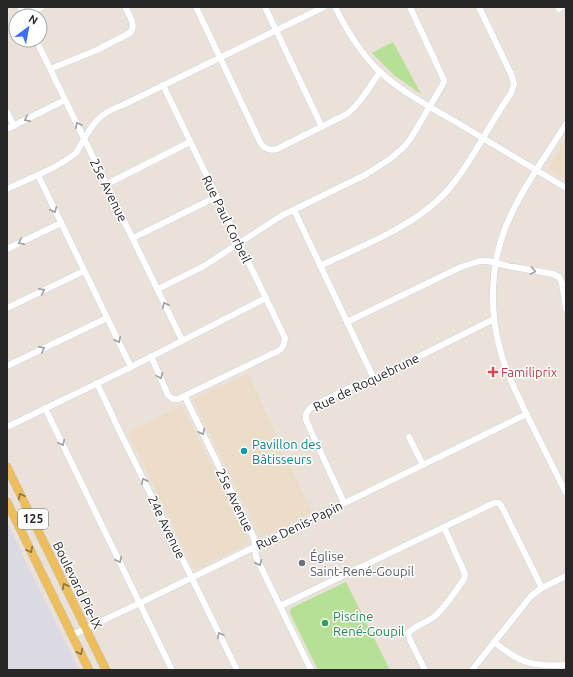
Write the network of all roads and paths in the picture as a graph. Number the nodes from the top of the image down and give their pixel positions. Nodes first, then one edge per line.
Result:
1 (125, 7) edge
2 (196, 7) edge
3 (265, 7) edge
4 (324, 7) edge
5 (335, 7) edge
6 (410, 7) edge
7 (479, 7) edge
8 (276, 30) junction
9 (40, 48) edge
10 (220, 57) junction
11 (50, 69) junction
12 (380, 72) junction
13 (163, 85) junction
14 (66, 100) junction
15 (429, 106) junction
16 (7, 112) edge
17 (566, 124) edge
18 (14, 126) junction
19 (322, 127) junction
20 (7, 129) edge
21 (483, 138) junction
22 (85, 139) junction
23 (190, 142) junction
24 (536, 170) junction
25 (38, 175) junction
26 (107, 184) junction
27 (8, 188) edge
28 (566, 188) edge
29 (216, 197) junction
30 (294, 210) junction
31 (61, 223) junction
32 (133, 238) junction
33 (239, 243) junction
34 (7, 249) edge
35 (495, 263) junction
36 (320, 266) junction
37 (84, 271) junction
38 (158, 289) junction
39 (266, 298) junction
40 (7, 308) edge
41 (566, 309) edge
42 (107, 318) junction
43 (494, 319) junction
44 (347, 322) junction
45 (182, 340) junction
46 (151, 356) junction
47 (7, 366) edge
48 (131, 367) junction
49 (374, 379) junction
50 (97, 383) junction
51 (185, 397) junction
52 (45, 408) junction
53 (527, 414) junction
54 (7, 427) edge
55 (409, 437) dead end
56 (423, 465) junction
57 (7, 467) edge
58 (566, 493) edge
59 (7, 502) edge
60 (344, 503) junction
61 (444, 527) junction
62 (255, 547) junction
63 (566, 576) edge
64 (192, 577) junction
65 (542, 588) junction
66 (140, 603) junction
67 (280, 606) junction
68 (86, 628) junction
69 (72, 635) junction
70 (494, 642) junction
71 (566, 665) edge
72 (88, 670) edge
73 (106, 670) edge
74 (172, 670) edge
75 (237, 670) edge
76 (311, 670) edge
77 (425, 670) edge
78 (472, 670) edge

1 - 11 street
2 - 10 street
3 - 8 street
4 - 8 street
5 - 12 street
6 - 15 street
7 - 21 street
8 - 10 street
8 - 19 street
9 - 11 street, 25e Avenue
10 - 13 street
10 - 19 street
11 - 14 street, 25e Avenue
12 - 15 street
12 - 19 street
13 - 22 street
13 - 23 street, Rue Paul Corbeil
14 -> 18 street
22 -> 14 street, 25e Avenue
15 - 21 street
15 - 30 street
16 - 18 street
17 - 24 street
18 - 20 street
21 - 24 street
21 - 36 street
22 - 25 street
22 - 26 street, 25e Avenue
23 - 26 street
23 - 29 street, Rue Paul Corbeil
24 - 28 street
24 - 35 street
25 - 27 street
25 -> 31 street
26 - 32 street, 25e Avenue
29 - 32 street
29 - 33 street, Rue Paul Corbeil
30 - 33 street
30 - 36 street
31 -> 34 street
31 - 37 street
32 - 38 street, 25e Avenue
33 - 38 street
33 - 39 street, Rue Paul Corbeil
35 -> 41 street
35 - 43 street
35 - 44 street
36 - 44 street
40 -> 37 street
37 - 42 street
45 -> 38 street, 25e Avenue
39 - 45 street
39 - 51 street, Rue Paul Corbeil
47 -> 42 street
42 -> 48 street
43 - 49 street, Rue de Roquebrune
43 - 53 street
44 - 49 street
45 - 46 street
46 - 48 street
46 -> 51 street
48 - 50 street
49 - 60 street, Rue de Roquebrune
50 - 52 street
64 -> 50 street, 24e Avenue
51 -> 62 street, 25e Avenue
52 - 54 street
52 -> 66 street
53 - 56 street, Rue Denis-Papin
53 - 58 street
55 - 56 street
56 - 60 street, Rue Denis-Papin
68 -> 57 main road, Boulevard Pie-IX / 125
59 -> 69 main road, 125
60 - 62 street, Rue Denis-Papin
61 - 65 street
61 - 67 street
61 - 77 street
62 - 64 street, Rue Denis-Papin
62 -> 67 street, 25e Avenue
63 - 65 street
64 - 66 street, Rue Denis-Papin
75 -> 64 street, 24e Avenue
65 - 70 street
66 - 68 street, Rue Denis-Papin
66 - 74 street
67 - 76 street, 25e Avenue
68 - 69 street, Rue Denis-Papin
68 - 73 main road, Boulevard Pie-IX / 125
69 -> 72 main road, 125
70 - 71 street
70 - 78 street

